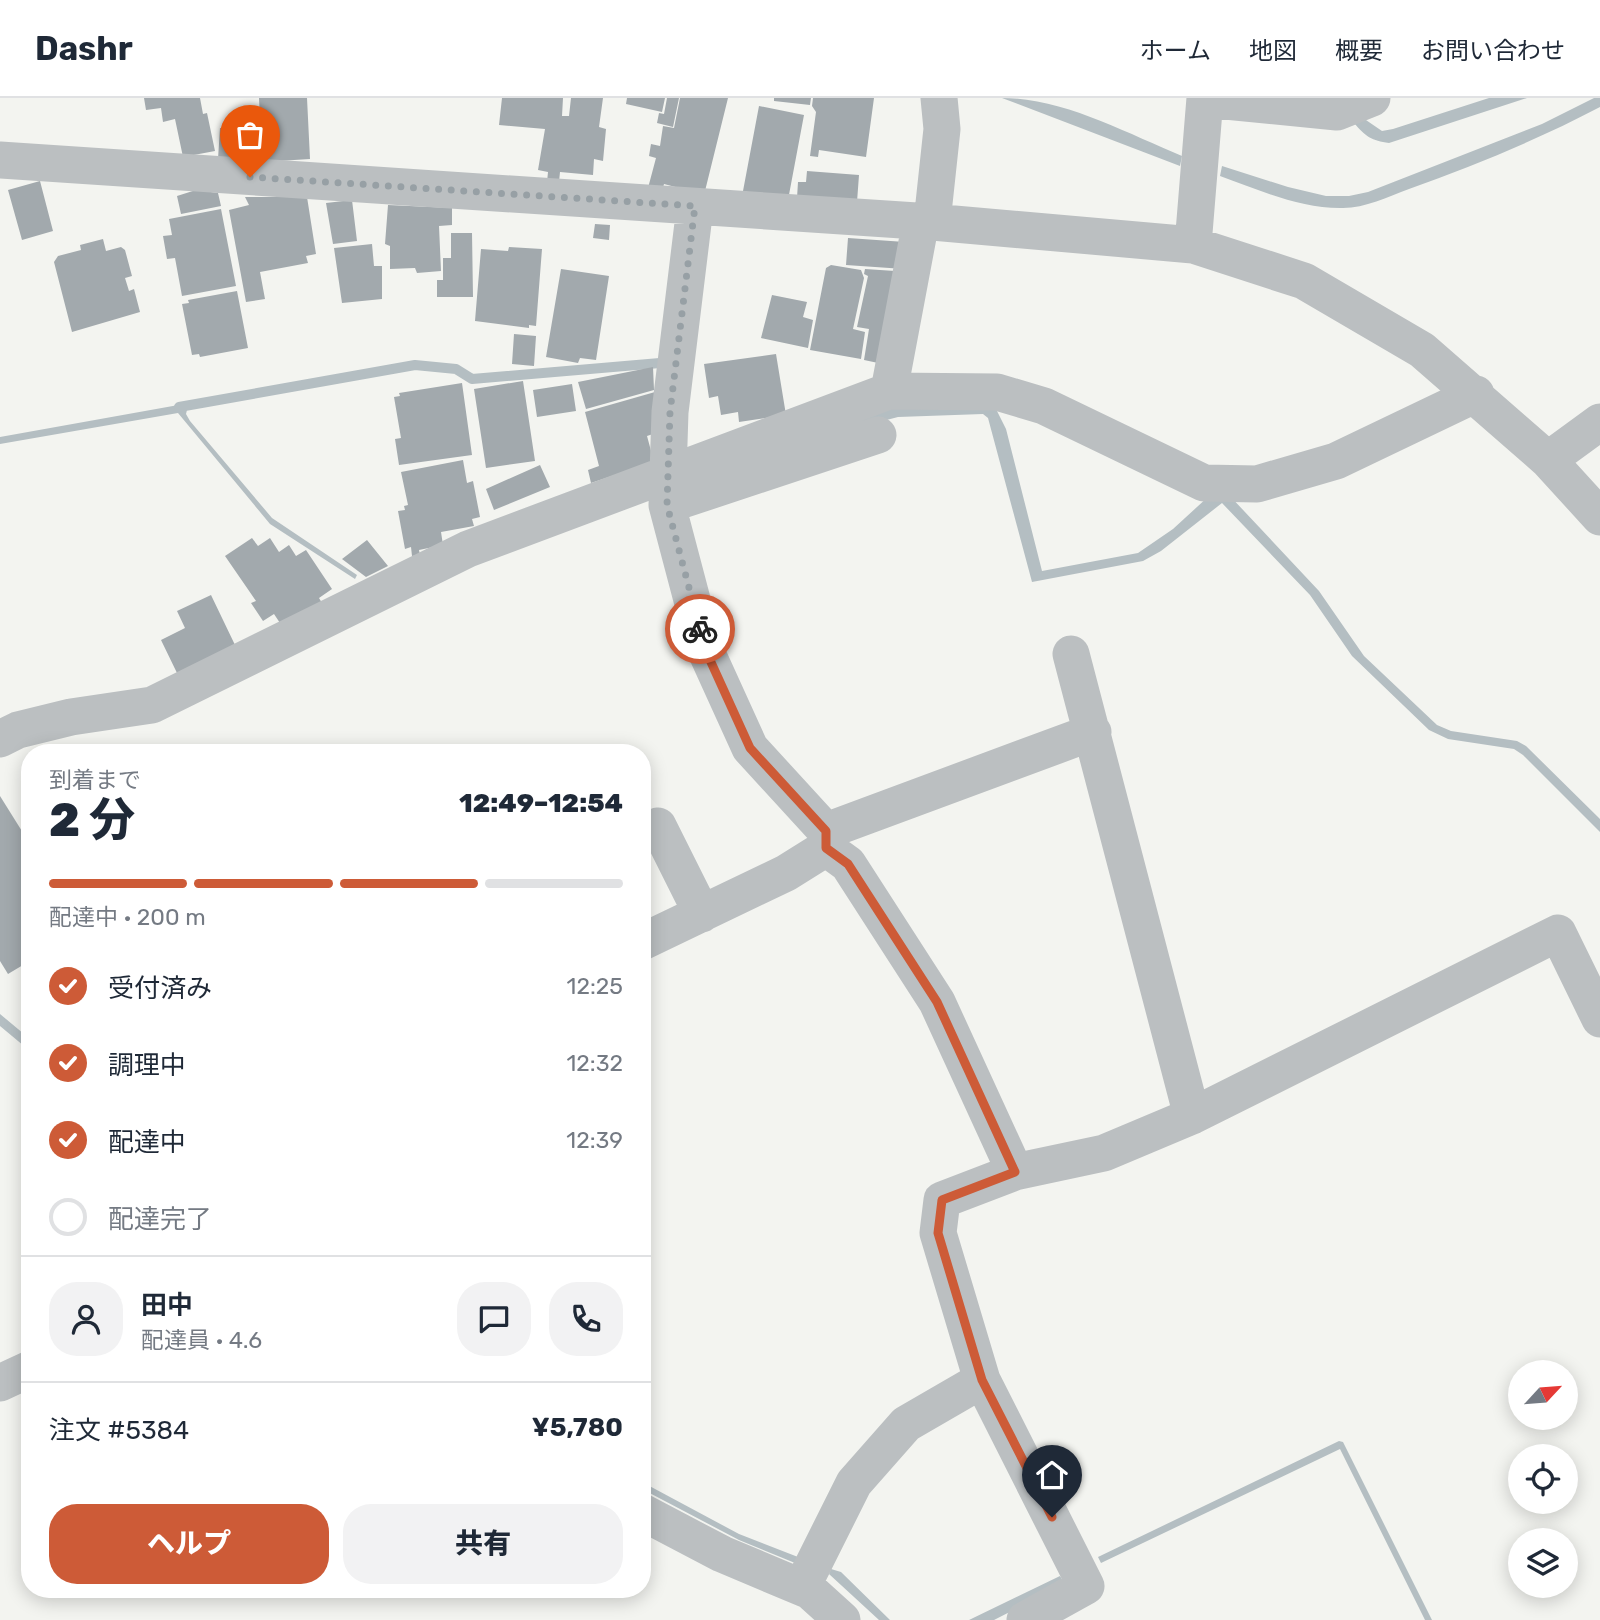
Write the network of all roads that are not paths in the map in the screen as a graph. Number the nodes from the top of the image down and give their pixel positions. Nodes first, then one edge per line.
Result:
1 (939, 98) edge
2 (1205, 98) edge
3 (1372, 98) edge
4 (0, 160) edge
5 (695, 206) junction
6 (927, 222) junction
7 (1193, 245) junction
8 (889, 391) junction
9 (1476, 394) junction
10 (1600, 422) edge
11 (878, 435) dead end
12 (1548, 460) junction
13 (668, 489) junction
14 (1600, 517) edge
15 (1071, 654) dead end
16 (1093, 732) junction
17 (12, 736) edge
18 (658, 826) dead end
19 (826, 839) junction
20 (702, 914) junction
21 (651, 938) edge
22 (1600, 1019) edge
23 (1192, 1116) junction
24 (1015, 1172) junction
25 (21, 1373) edge
26 (982, 1380) junction
27 (0, 1383) edge
28 (651, 1517) edge
29 (802, 1587) junction
30 (842, 1620) edge
31 (1025, 1620) edge

1 - 6 street
2 - 3 street
2 - 7 street
4 - 5 street
5 - 6 street
5 - 13 street
6 - 7 street
6 - 8 street
7 - 9 street
8 - 9 street
8 - 13 street
9 - 12 street
10 - 12 street
11 - 13 street
12 - 14 street
13 - 17 street
13 - 19 street
15 - 16 street
16 - 19 street
16 - 23 street
18 - 20 street
19 - 20 street
19 - 24 street
20 - 21 street
22 - 23 street
23 - 24 street
24 - 26 street
25 - 27 street
26 - 29 street
26 - 31 street
28 - 29 street
29 - 30 street

